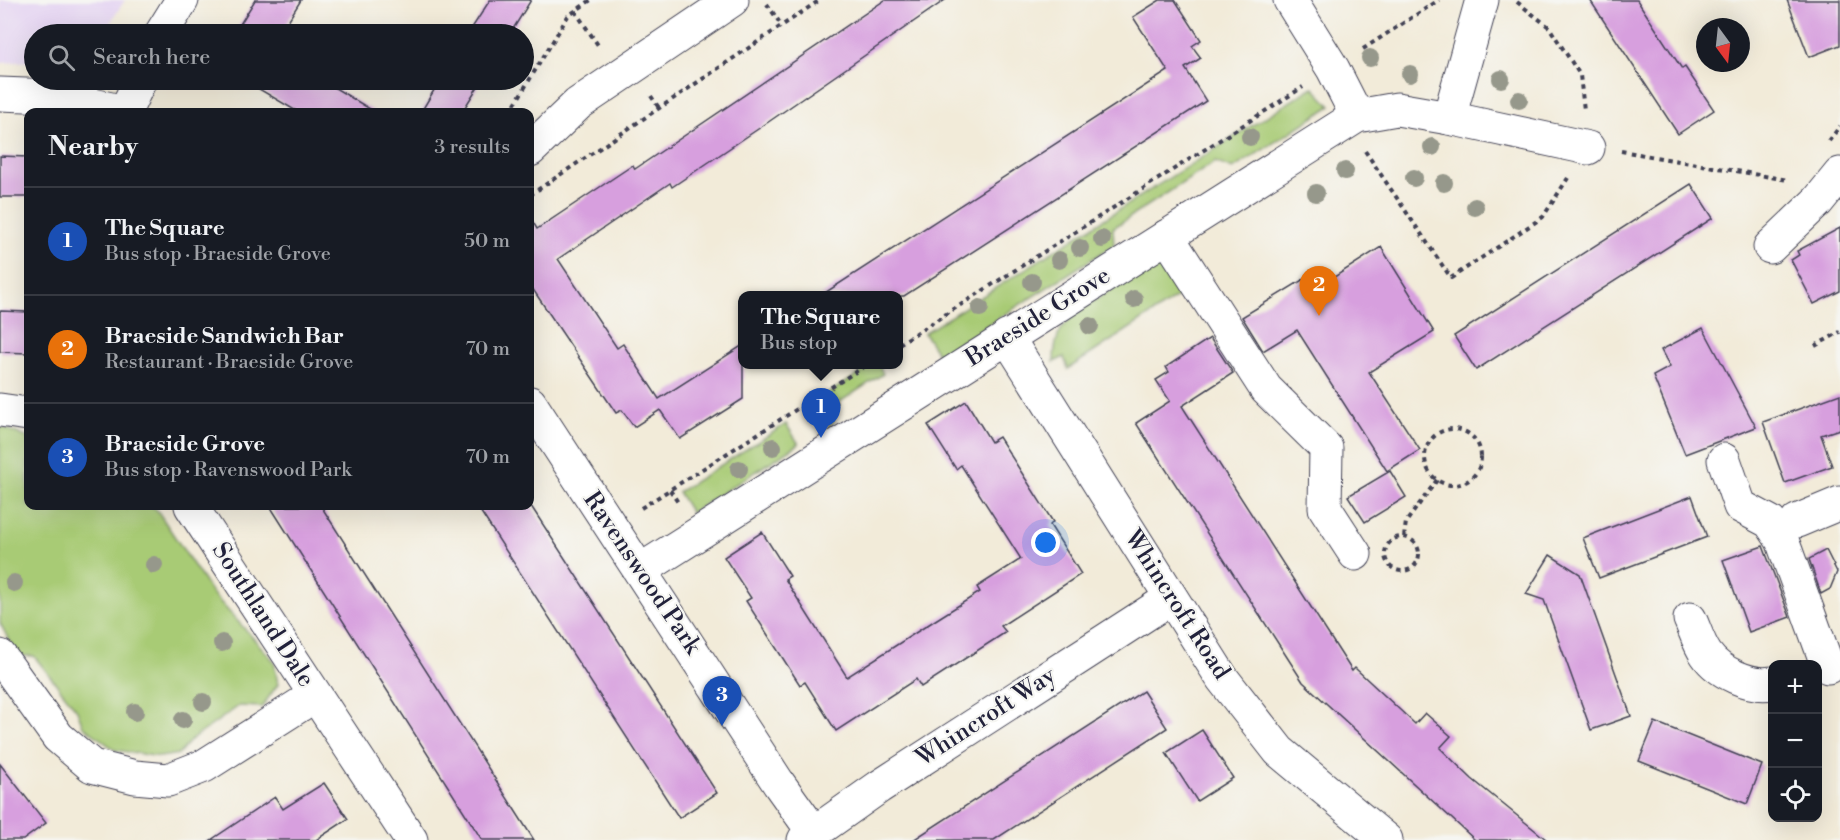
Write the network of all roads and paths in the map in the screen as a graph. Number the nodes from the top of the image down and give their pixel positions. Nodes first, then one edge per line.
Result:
1 (182, 0) edge
2 (591, 0) edge
3 (732, 0) edge
4 (765, 0) edge
5 (820, 0) edge
6 (1290, 0) edge
7 (1439, 0) edge
8 (1482, 0) edge
9 (1515, 0) edge
10 (575, 11) junction
11 (167, 24) edge
12 (782, 26) junction
13 (1333, 69) junction
14 (534, 72) edge
15 (618, 75) junction
16 (135, 90) edge
17 (523, 90) edge
18 (0, 94) edge
19 (106, 108) edge
20 (127, 108) edge
21 (512, 108) edge
22 (1449, 118) junction
23 (1352, 119) junction
24 (1840, 126) edge
25 (1826, 145) dead end
26 (534, 146) edge
27 (1588, 148) junction
28 (1840, 174) edge
29 (1798, 182) dead end
30 (534, 192) edge
31 (1167, 236) junction
32 (1770, 248) dead end
33 (1840, 333) edge
34 (1007, 337) junction
35 (903, 341) edge
36 (1815, 346) dead end
37 (860, 369) edge
38 (534, 409) edge
39 (0, 410) edge
40 (24, 413) edge
41 (1724, 460) dead end
42 (1437, 480) junction
43 (1840, 503) edge
44 (638, 509) dead end
45 (194, 510) edge
46 (1797, 521) dead end
47 (1404, 537) junction
48 (1355, 554) dead end
49 (641, 570) junction
50 (1171, 598) junction
51 (1690, 620) dead end
52 (0, 656) edge
53 (1829, 667) edge
54 (1768, 684) edge
55 (314, 696) junction
56 (809, 836) edge
57 (411, 840) edge
58 (1386, 840) edge

1 - 11 street
2 - 10 path
3 - 15 street
4 - 12 path
5 - 12 path
6 - 13 street
7 - 13 path
8 - 22 street
9 - 27 path
10 - 14 path
10 - 15 path
12 - 30 path
13 - 23 street
13 - 35 path
15 - 26 street
16 - 20 street
17 - 21 path
18 - 19 street
22 - 23 street, Braeside Grove
22 - 27 street, Braeside Grove
23 - 27 path
23 - 31 street, Braeside Grove
24 - 25 path
27 - 29 path
28 - 32 street
31 - 34 street, Braeside Grove
31 - 48 street
33 - 36 path
34 - 49 street, Braeside Grove
34 - 50 street, Whincroft Road
37 - 44 path
38 - 49 street, Ravenswood Park
39 - 40 street
41 - 53 street
42 - 42 path
42 - 47 path
43 - 46 street
45 - 55 street, Southland Dale
47 - 47 path
49 - 56 street, Ravenswood Park
50 - 56 street, Whincroft Way
50 - 58 street, Whincroft Road
51 - 54 street
52 - 55 street, Southland Dale
55 - 57 street, Southland Dale

